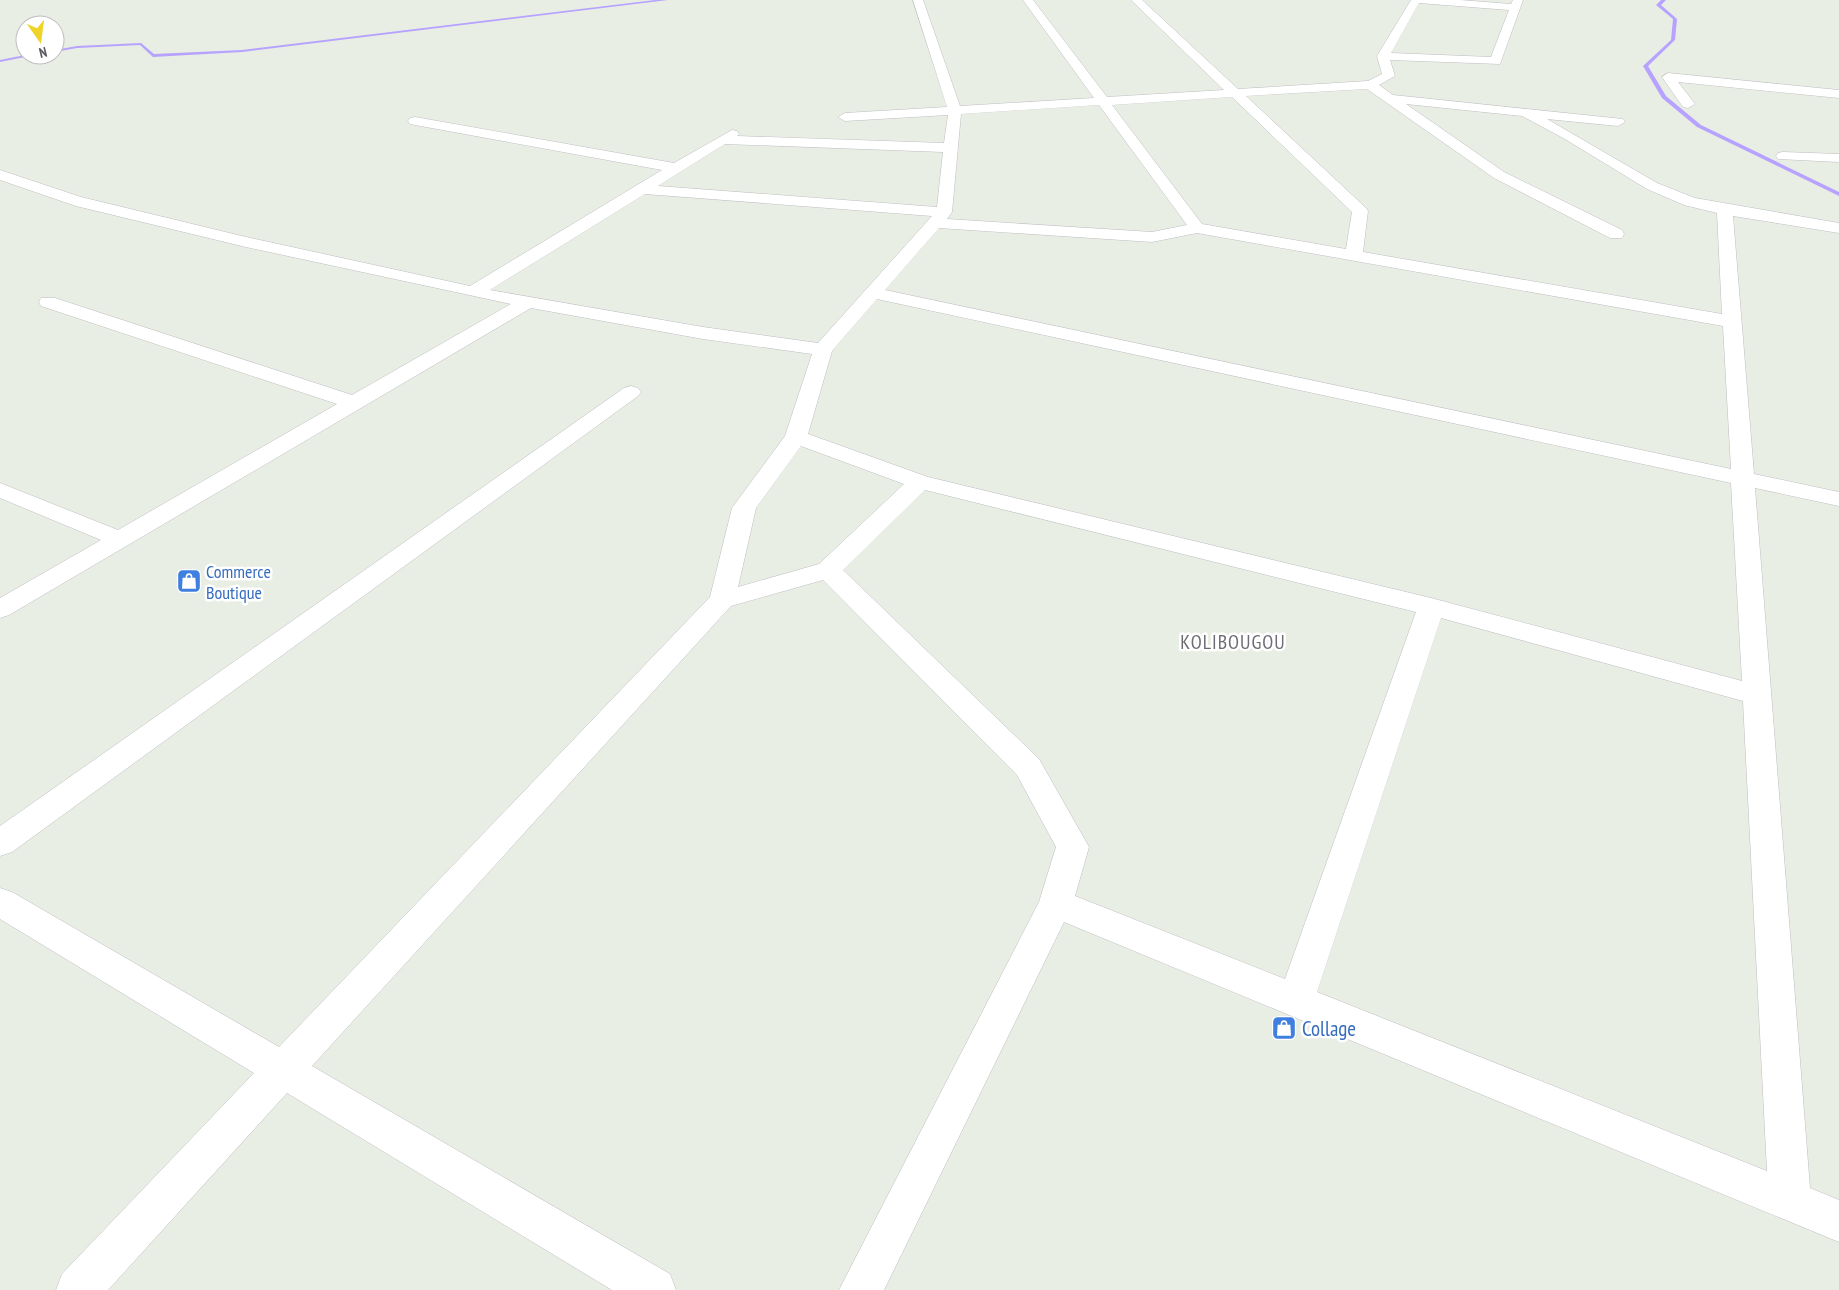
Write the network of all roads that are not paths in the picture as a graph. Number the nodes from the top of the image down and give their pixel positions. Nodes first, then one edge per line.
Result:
1 (918, 0) edge
2 (1028, 0) edge
3 (1136, 0) edge
4 (1416, 0) edge
5 (1516, 4) edge
6 (1383, 56) junction
7 (1370, 85) junction
8 (1235, 93) junction
9 (1839, 94) edge
10 (1391, 99) junction
11 (1103, 101) junction
12 (1688, 104) dead end
13 (955, 110) junction
14 (1522, 111) junction
15 (845, 117) dead end
16 (415, 121) dead end
17 (1618, 122) dead end
18 (951, 148) junction
19 (1782, 156) dead end
20 (1839, 158) edge
21 (676, 168) junction
22 (0, 175) edge
23 (642, 189) junction
24 (1725, 210) junction
25 (939, 218) junction
26 (1197, 228) junction
27 (1839, 228) edge
28 (1616, 234) dead end
29 (1354, 256) junction
30 (473, 292) junction
31 (873, 293) junction
32 (48, 302) dead end
33 (528, 302) junction
34 (1733, 322) junction
35 (823, 350) junction
36 (631, 392) dead end
37 (355, 403) junction
38 (796, 437) junction
39 (1743, 478) junction
40 (920, 482) junction
41 (0, 490) edge
42 (1839, 499) edge
43 (120, 539) junction
44 (828, 570) junction
45 (722, 600) junction
46 (1431, 607) junction
47 (0, 609) edge
48 (1757, 695) junction
49 (0, 843) edge
50 (0, 902) edge
51 (1056, 903) junction
52 (1296, 1001) junction
53 (283, 1070) junction
54 (1790, 1201) junction
55 (1839, 1221) edge
56 (78, 1290) edge
57 (654, 1290) edge
58 (862, 1290) edge

1 - 13 street
2 - 11 street
3 - 8 street
4 - 5 street
4 - 6 street
5 - 6 street
6 - 7 street
7 - 8 street
7 - 10 street
8 - 11 street
8 - 29 street
9 - 12 street
10 - 14 street
10 - 28 street
11 - 13 street
11 - 26 street
13 - 15 street
13 - 18 street
14 - 17 street
14 - 24 street
16 - 21 street
18 - 21 street
18 - 25 street
19 - 20 street
21 - 23 street
22 - 30 street
23 - 25 street
23 - 30 street
24 - 27 street
24 - 34 street
25 - 26 street
25 - 31 street
26 - 29 street
29 - 34 street
30 - 33 street
31 - 35 street
31 - 39 street
32 - 37 street
33 - 35 street
33 - 37 street
34 - 39 street
35 - 38 street
36 - 49 street
37 - 43 street
38 - 40 street
38 - 45 street
39 - 42 street
39 - 48 street
40 - 44 street
40 - 46 street
41 - 43 street
43 - 47 street
44 - 45 street
44 - 51 street
45 - 53 street
46 - 48 street
46 - 52 street
48 - 54 street
50 - 53 street
51 - 52 street
51 - 58 street
52 - 54 street
53 - 56 street
53 - 57 street
54 - 55 street

